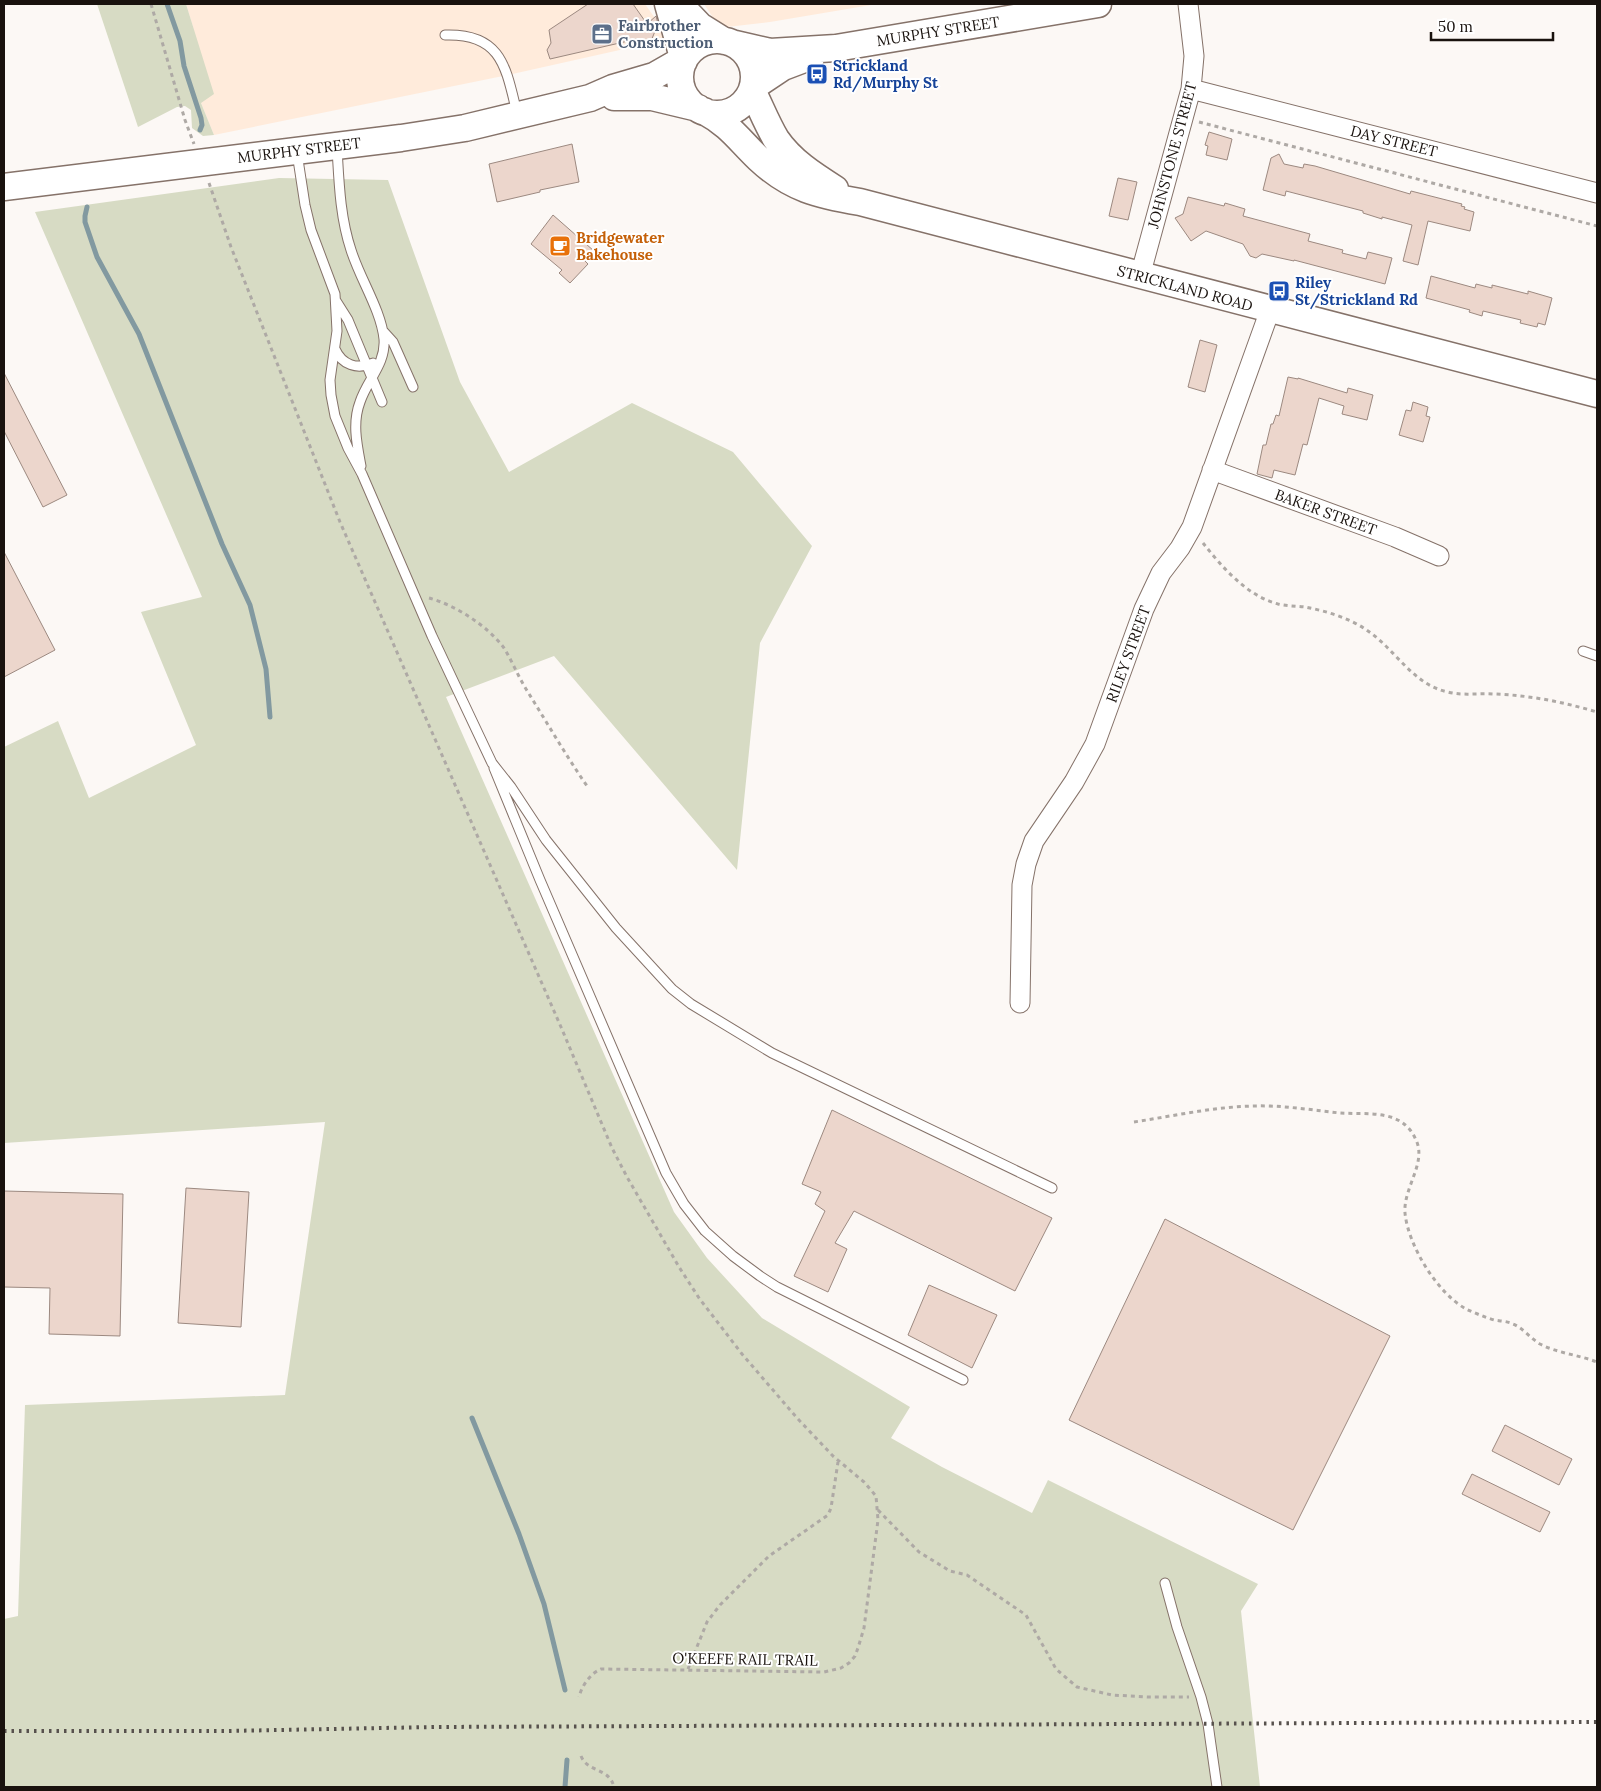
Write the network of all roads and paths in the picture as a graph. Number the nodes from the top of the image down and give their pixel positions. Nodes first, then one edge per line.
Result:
1 (151, 4) edge
2 (668, 4) edge
3 (679, 4) edge
4 (1098, 4) edge
5 (1188, 4) edge
6 (446, 35) dead end
7 (729, 43) junction
8 (836, 48) junction
9 (684, 62) junction
10 (752, 88) junction
11 (1191, 89) junction
12 (590, 98) junction
13 (701, 110) junction
14 (518, 116) junction
15 (1196, 121) dead end
16 (337, 146) junction
17 (297, 150) junction
18 (201, 162) junction
19 (4, 187) edge
20 (1597, 192) edge
21 (860, 202) junction
22 (1597, 226) edge
23 (1140, 276) junction
24 (335, 300) junction
25 (1270, 310) junction
26 (383, 330) junction
27 (384, 347) junction
28 (335, 349) junction
29 (367, 365) junction
30 (372, 377) junction
31 (413, 387) dead end
32 (1597, 394) edge
33 (382, 402) dead end
34 (1212, 470) junction
35 (362, 474) junction
36 (1192, 527) junction
37 (1438, 556) dead end
38 (414, 594) junction
39 (1583, 651) dead end
40 (1597, 656) edge
41 (1597, 712) edge
42 (492, 763) junction
43 (587, 786) dead end
44 (1020, 1003) dead end
45 (1134, 1122) dead end
46 (1052, 1188) dead end
47 (1597, 1362) edge
48 (963, 1380) dead end
49 (838, 1461) junction
50 (878, 1510) junction
51 (1165, 1583) dead end
52 (688, 1669) junction
53 (580, 1697) dead end
54 (1201, 1697) junction
55 (581, 1756) dead end
56 (614, 1787) edge
57 (1217, 1787) edge

1 - 18 path, O'KEEFE RAIL TRAIL
2 - 9 street
3 - 7 street
4 - 8 street, MURPHY STREET
5 - 11 street, JOHNSTONE STREET
6 - 14 lane
7 - 8 street, MURPHY STREET
7 - 9 street
7 - 10 street
8 - 10 street, MURPHY STREET
9 - 12 street, MURPHY STREET
9 - 13 street
10 - 13 street
10 - 21 street, STRICKLAND ROAD
11 - 20 street, DAY STREET
11 - 23 street, JOHNSTONE STREET
12 - 13 street, MURPHY STREET
12 - 14 street, MURPHY STREET
13 - 21 street, STRICKLAND ROAD
14 - 16 street, MURPHY STREET
15 - 22 path
16 - 17 street, MURPHY STREET
16 - 26 lane
17 - 18 street, MURPHY STREET
17 - 24 lane
18 - 19 street, MURPHY STREET
18 - 49 path, O'KEEFE RAIL TRAIL
21 - 23 street, STRICKLAND ROAD
23 - 25 street, STRICKLAND ROAD
24 - 28 lane
24 - 29 lane
25 - 32 street, STRICKLAND ROAD
25 - 34 street, RILEY STREET
26 - 27 lane
26 - 31 lane
27 - 29 lane
27 - 30 lane
28 - 29 lane
28 - 35 lane
29 - 30 lane
30 - 33 lane
30 - 35 lane
34 - 36 street, RILEY STREET
34 - 37 street, BAKER STREET
35 - 38 lane
36 - 41 path
36 - 44 street, RILEY STREET
38 - 42 lane
38 - 43 path
39 - 40 lane
42 - 46 lane
42 - 48 lane
45 - 47 path
49 - 50 path, O'KEEFE RAIL TRAIL
49 - 52 path
50 - 52 path, O'KEEFE RAIL TRAIL
50 - 54 path
51 - 54 lane
52 - 53 path, O'KEEFE RAIL TRAIL
54 - 57 lane
55 - 56 path

